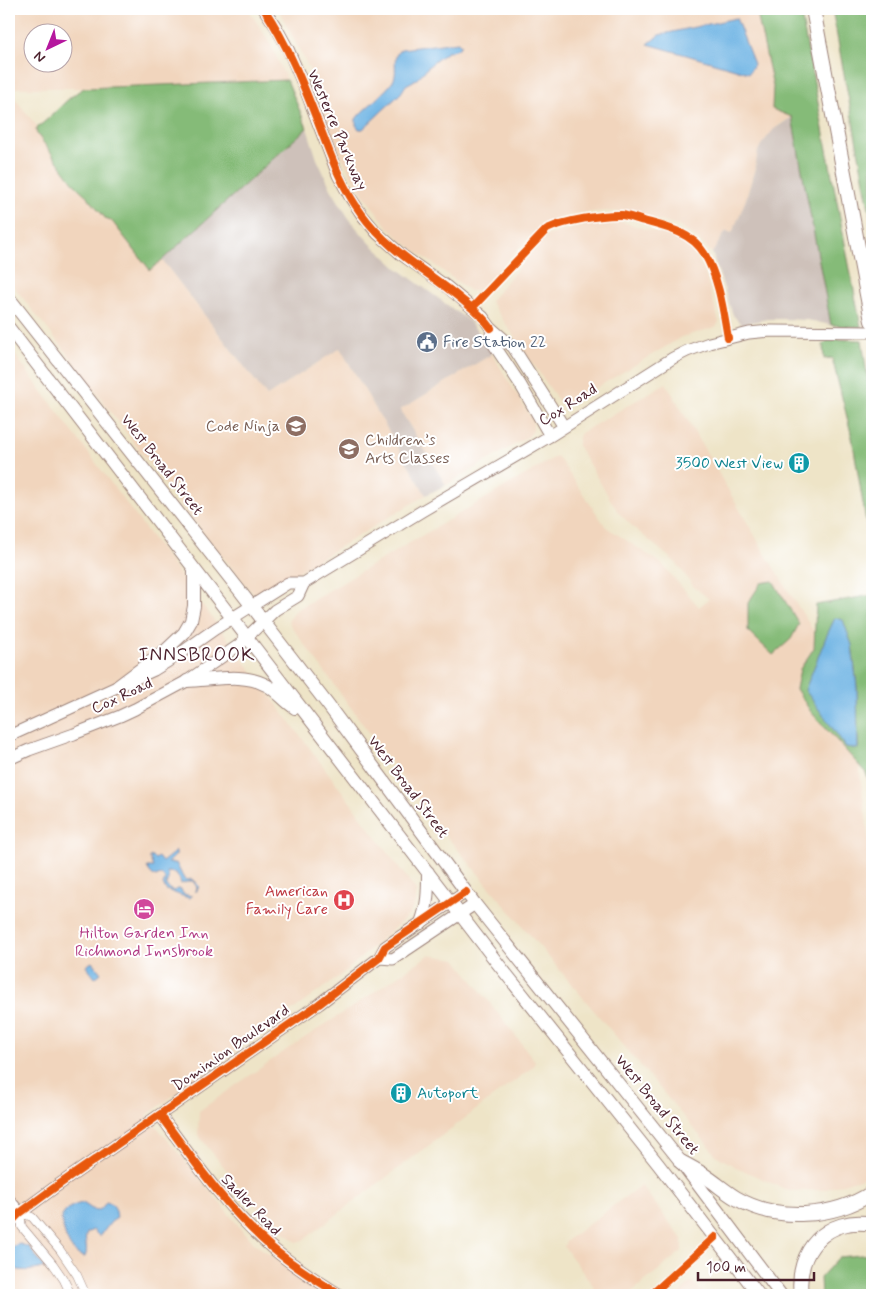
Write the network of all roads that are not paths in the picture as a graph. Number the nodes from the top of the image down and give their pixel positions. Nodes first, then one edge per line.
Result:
1 (264, 9) edge
2 (813, 9) edge
3 (9, 298) edge
4 (472, 308) junction
5 (872, 321) edge
6 (9, 328) edge
7 (491, 328) junction
8 (872, 332) edge
9 (728, 338) junction
10 (564, 427) junction
11 (550, 436) junction
12 (194, 570) junction
13 (304, 583) junction
14 (252, 606) junction
15 (232, 619) junction
16 (264, 621) junction
17 (247, 638) junction
18 (187, 681) junction
19 (118, 686) junction
20 (305, 713) junction
21 (13, 734) edge
22 (9, 742) edge
23 (9, 759) edge
24 (428, 872) junction
25 (466, 892) junction
26 (451, 903) junction
27 (475, 904) junction
28 (460, 914) junction
29 (421, 923) junction
30 (379, 958) junction
31 (160, 1115) junction
32 (681, 1162) junction
33 (872, 1192) edge
34 (9, 1200) edge
35 (20, 1213) junction
36 (9, 1224) edge
37 (872, 1224) edge
38 (715, 1237) junction
39 (71, 1295) edge
40 (86, 1295) edge
41 (340, 1295) edge
42 (651, 1295) edge
43 (759, 1295) edge
44 (781, 1295) edge
45 (801, 1295) edge

1 - 4 street, Westerre Parkway
2 - 5 highway
3 - 14 main road, West Broad Street
4 - 7 street, Westerre Parkway
4 - 9 street
6 - 12 main road
7 - 10 street, Westerre Parkway
7 - 11 street, Westerre Parkway
8 - 9 street, Cox Road
9 - 10 street, Cox Road
10 - 11 street, Cox Road
11 - 13 street, Cox Road
12 - 15 main road
12 - 19 main road
13 - 14 street, Cox Road
13 - 16 street, Cox Road
14 - 15 street, Cox Road
14 - 16 main road, West Broad Street
15 - 17 main road
15 - 19 street, Cox Road
16 - 17 street, Cox Road
16 - 25 main road, West Broad Street
17 - 18 street, Cox Road
17 - 20 main road
18 - 20 main road
18 - 23 street, Cox Road
19 - 21 street, Cox Road
20 - 24 main road
21 - 22 street
24 - 26 main road
24 - 29 main road
25 - 26 street, Dominion Boulevard
25 - 27 main road, West Broad Street
26 - 28 main road
26 - 29 street, Dominion Boulevard
27 - 28 street, Dominion Boulevard
27 - 32 main road, West Broad Street
28 - 30 street, Dominion Boulevard
28 - 38 main road
29 - 30 street, Dominion Boulevard
30 - 31 street, Dominion Boulevard
31 - 35 street, Dominion Boulevard
31 - 41 street, Sadler Road
32 - 33 highway
32 - 44 main road, West Broad Street
34 - 35 street
35 - 36 street, Dominion Boulevard
35 - 39 street
35 - 40 street
37 - 45 highway
38 - 42 street
38 - 43 main road

